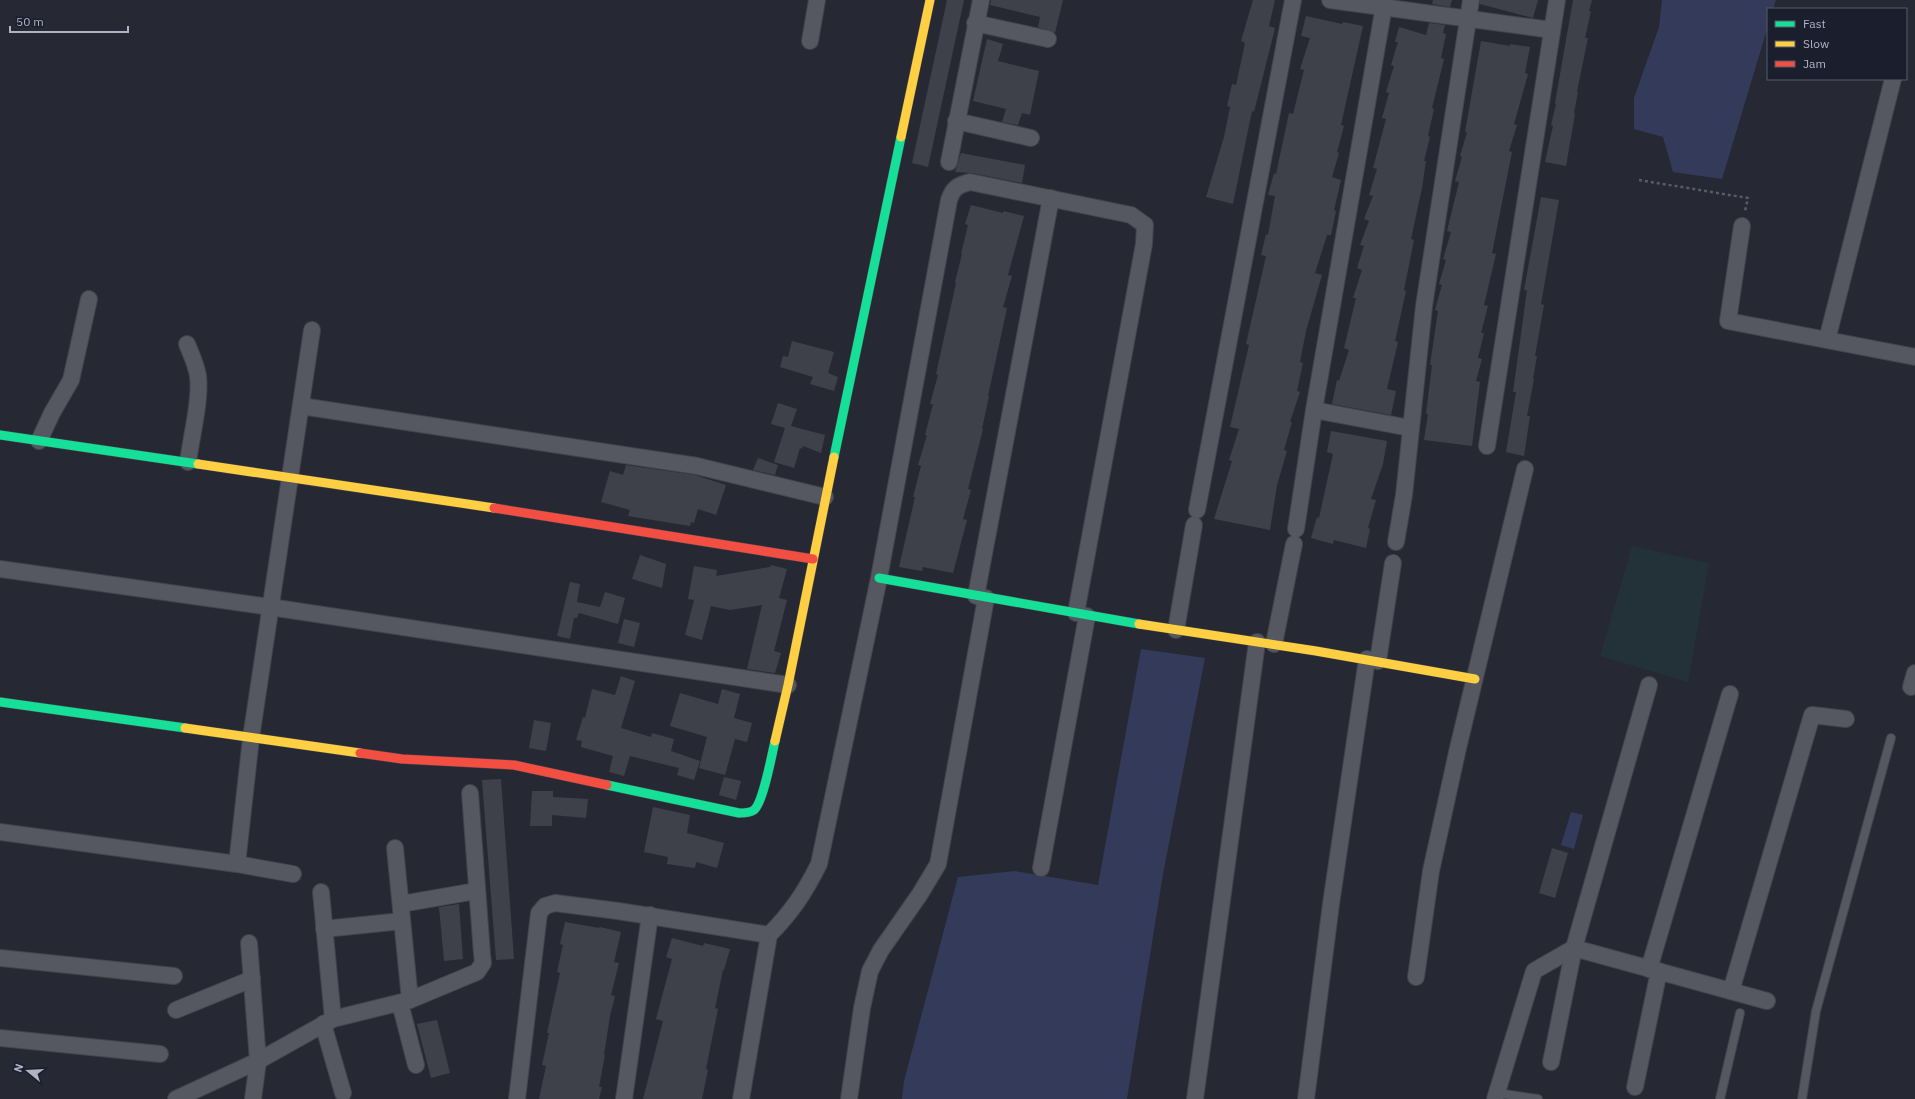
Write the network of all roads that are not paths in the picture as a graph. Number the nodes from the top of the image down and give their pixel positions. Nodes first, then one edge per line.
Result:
1 (817, 0) edge
2 (930, 0) edge
3 (980, 0) edge
4 (1292, 0) edge
5 (1330, 0) edge
6 (1471, 0) edge
7 (1557, 0) edge
8 (1385, 4) edge
9 (1468, 20) junction
10 (976, 23) junction
11 (1552, 30) junction
12 (1048, 39) dead end
13 (810, 41) dead end
14 (1893, 80) edge
15 (956, 120) junction
16 (1032, 138) dead end
17 (949, 162) dead end
18 (1051, 198) junction
19 (1742, 226) road end
20 (89, 299) dead end
21 (312, 330) dead end
22 (1827, 340) junction
23 (187, 344) dead end
24 (1915, 357) edge
25 (301, 406) junction
26 (1314, 410) junction
27 (1410, 428) junction
28 (0, 435) edge
29 (39, 441) junction
30 (1487, 446) dead end
31 (188, 462) junction
32 (1524, 469) dead end
33 (289, 479) junction
34 (825, 497) junction
35 (1396, 542) dead end
36 (813, 559) junction
37 (1393, 563) dead end
38 (0, 568) edge
39 (879, 578) junction
40 (981, 597) junction
41 (270, 607) junction
42 (1081, 615) junction
43 (1176, 630) junction
44 (1257, 642) junction
45 (1274, 644) junction
46 (1372, 660) junction
47 (1475, 679) junction
48 (788, 685) junction
49 (1649, 685) dead end
50 (1730, 694) dead end
51 (0, 702) edge
52 (1846, 719) dead end
53 (251, 738) junction
54 (1891, 738) dead end
55 (470, 793) dead end
56 (0, 832) edge
57 (395, 848) dead end
58 (238, 864) junction
59 (1041, 868) dead end
60 (293, 874) dead end
61 (476, 891) junction
62 (322, 892) dead end
63 (400, 904) junction
64 (650, 915) junction
65 (402, 921) junction
66 (324, 929) junction
67 (769, 934) junction
68 (250, 943) dead end
69 (1574, 948) junction
70 (0, 958) edge
71 (1654, 970) junction
72 (174, 976) dead end
73 (1416, 977) dead end
74 (252, 979) junction
75 (1731, 991) junction
76 (1767, 1001) dead end
77 (405, 1002) junction
78 (176, 1010) dead end
79 (1740, 1013) dead end
80 (328, 1022) junction
81 (0, 1038) edge
82 (160, 1054) dead end
83 (258, 1061) junction
84 (1551, 1062) dead end
85 (416, 1065) dead end
86 (1635, 1087) dead end
87 (343, 1093) dead end
88 (1496, 1096) edge
89 (176, 1099) edge
90 (253, 1099) edge
91 (516, 1099) edge
92 (624, 1099) edge
93 (741, 1099) edge
94 (848, 1099) edge
95 (1195, 1099) edge
96 (1306, 1099) edge
97 (1538, 1099) edge
98 (1720, 1099) edge
99 (1802, 1099) edge

1 - 13 street
2 - 34 street
3 - 10 street
4 - 43 street
5 - 8 street
6 - 9 street
7 - 11 street
8 - 9 street
8 - 26 street
9 - 11 street
9 - 27 street
10 - 12 street
10 - 15 street
11 - 30 street
14 - 22 street
15 - 16 street
15 - 17 street
18 - 39 street
18 - 40 street
18 - 42 street
19 - 22 street
20 - 29 street
21 - 25 street
22 - 24 street
23 - 31 street
25 - 33 street
25 - 34 street
26 - 27 street
26 - 45 street
27 - 35 street
28 - 29 street
29 - 31 street
31 - 33 street
32 - 47 street
33 - 36 street
33 - 41 street
34 - 36 street
36 - 48 street
37 - 46 street
38 - 41 street
39 - 40 street
39 - 67 street
40 - 42 street
40 - 94 street
41 - 48 street
41 - 53 street
42 - 43 street
42 - 59 street
43 - 44 street
44 - 45 street
44 - 95 street
45 - 46 street
46 - 47 street
46 - 96 street
47 - 73 street
48 - 53 street
49 - 69 street
50 - 71 street
51 - 53 street
52 - 75 street
53 - 58 street
54 - 99 lane
55 - 61 street
56 - 58 street
57 - 63 street
58 - 60 street
61 - 63 street
61 - 77 street
62 - 66 street
63 - 65 street
64 - 67 street
64 - 91 street
64 - 92 street
65 - 66 street
65 - 77 street
66 - 80 street
67 - 93 street
68 - 74 street
69 - 71 street
69 - 84 street
69 - 88 street
70 - 72 street
71 - 75 street
71 - 86 street
74 - 78 street
74 - 83 street
75 - 76 street
77 - 80 street
77 - 85 street
79 - 98 lane
80 - 83 street
80 - 87 street
81 - 82 street
83 - 89 street
83 - 90 street
88 - 97 lane

